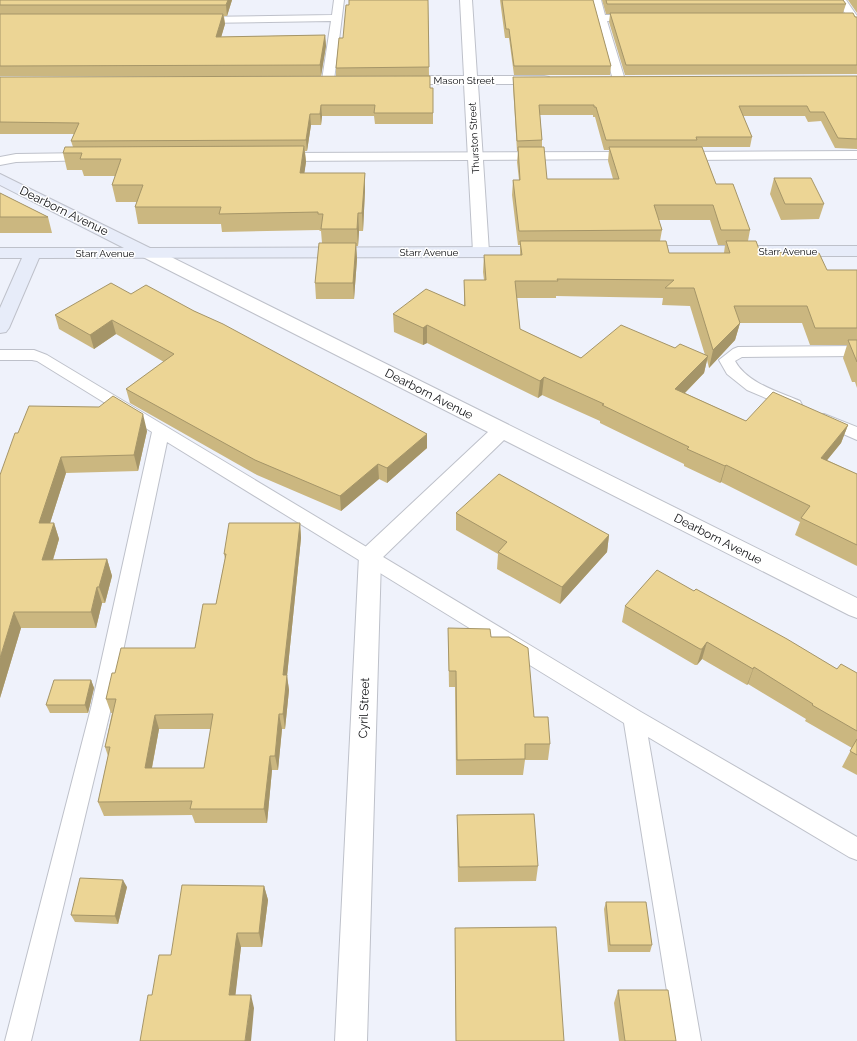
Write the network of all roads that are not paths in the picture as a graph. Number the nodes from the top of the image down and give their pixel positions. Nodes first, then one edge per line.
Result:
1 (340, 0) edge
2 (466, 0) edge
3 (596, 0) edge
4 (841, 0) edge
5 (337, 18) junction
6 (602, 18) junction
7 (641, 18) edge
8 (838, 18) edge
9 (193, 20) edge
10 (855, 20) edge
11 (328, 80) junction
12 (344, 80) edge
13 (383, 80) edge
14 (471, 80) junction
15 (557, 80) edge
16 (603, 80) edge
17 (619, 80) junction
18 (635, 80) edge
19 (312, 81) edge
20 (857, 155) edge
21 (475, 156) junction
22 (642, 156) edge
23 (666, 156) edge
24 (99, 157) edge
25 (271, 157) edge
26 (0, 161) edge
27 (0, 179) edge
28 (857, 251) edge
29 (481, 252) junction
30 (561, 252) edge
31 (625, 252) edge
32 (0, 253) edge
33 (33, 253) junction
34 (149, 253) junction
35 (0, 328) edge
36 (857, 351) edge
37 (0, 355) edge
38 (162, 430) junction
39 (502, 431) junction
40 (857, 434) edge
41 (370, 556) junction
42 (857, 609) edge
43 (634, 718) junction
44 (857, 849) edge
45 (18, 1041) edge
46 (351, 1041) edge
47 (688, 1041) edge

1 - 5 lane
2 - 14 street, Thurston Street
3 - 6 lane
4 - 10 lane
5 - 9 lane
5 - 11 lane
6 - 7 lane
6 - 17 lane
8 - 10 lane
11 - 12 street
11 - 19 street
13 - 14 street, Mason Street
14 - 15 street, Mason Street
14 - 21 street, Thurston Street
16 - 17 street
17 - 18 street
20 - 23 lane
21 - 22 lane
21 - 25 lane
21 - 29 street, Thurston Street
24 - 26 lane
27 - 34 main road, Dearborn Avenue
28 - 31 main road, Starr Avenue
29 - 30 main road, Starr Avenue
29 - 34 main road, Starr Avenue
32 - 33 main road, Starr Avenue
33 - 34 main road, Starr Avenue
33 - 35 main road
34 - 39 street, Dearborn Avenue
36 - 40 lane
37 - 38 lane
38 - 41 lane
38 - 45 lane
39 - 41 street
39 - 42 street, Dearborn Avenue
41 - 43 lane
41 - 46 street, Cyril Street
43 - 44 lane
43 - 47 lane

